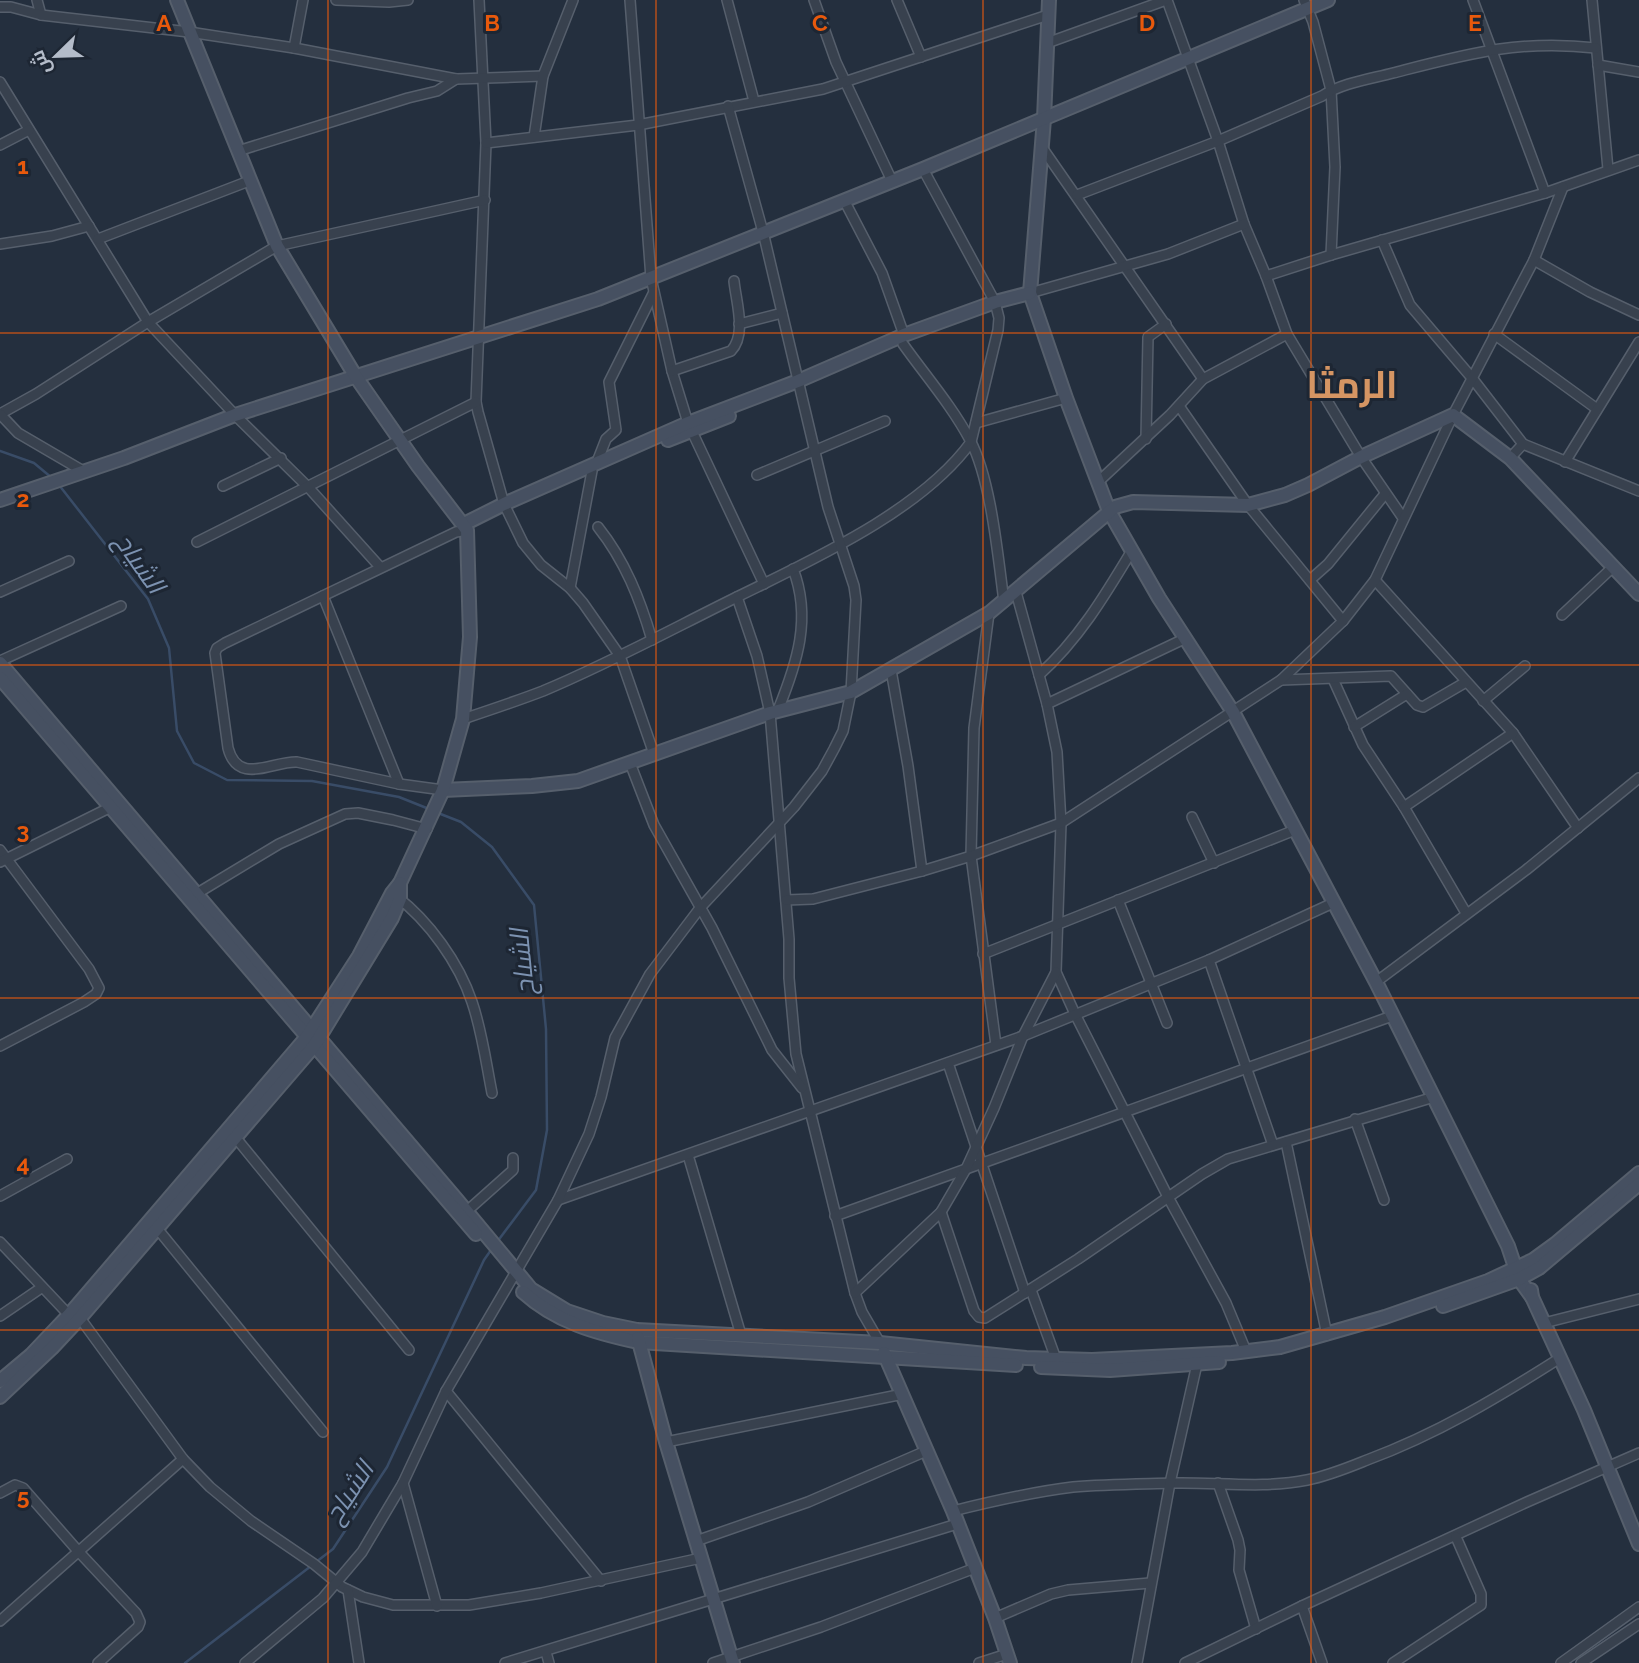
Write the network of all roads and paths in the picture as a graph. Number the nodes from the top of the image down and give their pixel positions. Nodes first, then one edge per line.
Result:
1 (37, 0) edge
2 (177, 0) edge
3 (303, 0) edge
4 (336, 0) edge
5 (408, 0) edge
6 (479, 0) edge
7 (573, 0) edge
8 (630, 0) edge
9 (727, 0) edge
10 (814, 0) edge
11 (897, 0) edge
12 (1049, 0) edge
13 (1166, 0) edge
14 (1328, 0) edge
15 (1473, 0) edge
16 (1592, 0) edge
17 (350, 1) edge
18 (1306, 4) edge
19 (0, 7) edge
20 (41, 15) junction
21 (1048, 15) junction
22 (189, 32) junction
23 (1047, 43) junction
24 (294, 48) junction
25 (1596, 48) junction
26 (1491, 49) junction
27 (920, 57) junction
28 (1189, 60) junction
29 (1598, 65) junction
30 (1639, 72) edge
31 (543, 76) junction
32 (456, 79) junction
33 (482, 80) junction
34 (0, 82) edge
35 (846, 83) junction
36 (1331, 90) junction
37 (754, 102) junction
38 (728, 106) junction
39 (1044, 119) junction
40 (638, 125) junction
41 (29, 130) junction
42 (534, 137) junction
43 (1218, 141) junction
44 (486, 143) junction
45 (0, 145) edge
46 (1041, 146) junction
47 (239, 151) junction
48 (1639, 160) edge
49 (923, 169) junction
50 (1608, 169) junction
51 (249, 181) junction
52 (892, 181) junction
53 (1563, 187) junction
54 (1545, 193) junction
55 (1077, 195) junction
56 (485, 200) junction
57 (844, 200) junction
58 (1244, 224) junction
59 (89, 226) junction
60 (764, 232) junction
61 (98, 239) junction
62 (1382, 240) junction
63 (0, 244) edge
64 (277, 246) junction
65 (1331, 255) junction
66 (1534, 260) junction
67 (1125, 265) junction
68 (1266, 276) junction
69 (651, 278) junction
70 (734, 281) dead end
71 (654, 292) junction
72 (1031, 293) junction
73 (998, 303) junction
74 (782, 313) junction
75 (1639, 315) edge
76 (148, 322) junction
77 (739, 324) junction
78 (1166, 324) junction
79 (1287, 334) junction
80 (1494, 334) junction
81 (477, 338) junction
82 (904, 339) junction
83 (1639, 342) edge
84 (672, 371) junction
85 (356, 377) junction
86 (1472, 378) junction
87 (1203, 379) junction
88 (799, 384) junction
89 (1066, 398) junction
90 (476, 402) junction
91 (1179, 406) junction
92 (1597, 409) junction
93 (0, 414) edge
94 (235, 415) junction
95 (1453, 415) junction
96 (885, 421) dead end
97 (976, 423) junction
98 (690, 427) junction
99 (1146, 439) junction
100 (400, 441) junction
101 (971, 442) junction
102 (1523, 444) junction
103 (814, 450) junction
104 (1361, 457) junction
105 (281, 458) junction
106 (1510, 458) junction
107 (1565, 461) junction
108 (595, 466) junction
109 (83, 471) junction
110 (757, 475) dead end
111 (1098, 482) junction
112 (223, 486) dead end
113 (309, 488) junction
114 (1639, 491) edge
115 (1385, 494) junction
116 (0, 500) edge
117 (1248, 505) junction
118 (505, 507) junction
119 (1109, 511) junction
120 (1403, 518) junction
121 (598, 527) dead end
122 (463, 528) junction
123 (197, 542) dead end
124 (839, 545) junction
125 (1131, 552) junction
126 (69, 561) dead end
127 (380, 567) junction
128 (1614, 567) junction
129 (793, 569) junction
130 (1310, 580) junction
131 (1375, 580) junction
132 (764, 583) junction
133 (570, 588) junction
134 (0, 592) edge
135 (1016, 592) junction
136 (1639, 594) edge
137 (323, 596) junction
138 (737, 597) junction
139 (1004, 602) junction
140 (121, 606) dead end
141 (989, 613) junction
142 (1562, 615) dead end
143 (1343, 621) junction
144 (1185, 638) junction
145 (652, 640) junction
146 (620, 656) junction
147 (0, 662) edge
148 (1525, 666) dead end
149 (891, 670) junction
150 (1039, 675) junction
151 (0, 678) edge
152 (1333, 679) junction
153 (1281, 680) junction
154 (1466, 682) junction
155 (851, 692) junction
156 (1407, 694) junction
157 (1483, 701) junction
158 (1047, 704) junction
159 (774, 711) junction
160 (1233, 712) junction
161 (463, 719) junction
162 (1354, 727) junction
163 (1513, 733) junction
164 (654, 754) junction
165 (630, 763) junction
166 (1639, 778) edge
167 (399, 784) junction
168 (442, 794) junction
169 (115, 806) junction
170 (1404, 807) junction
171 (1192, 817) dead end
172 (780, 823) junction
173 (1061, 823) junction
174 (428, 826) junction
175 (1578, 828) junction
176 (1295, 830) junction
177 (0, 850) edge
178 (971, 856) junction
179 (3, 861) edge
180 (1214, 863) junction
181 (922, 871) junction
182 (398, 892) junction
183 (196, 894) junction
184 (786, 900) junction
185 (1118, 900) junction
186 (1334, 903) junction
187 (700, 908) junction
188 (1466, 913) junction
189 (1056, 925) junction
190 (983, 954) junction
191 (1209, 960) junction
192 (1056, 972) junction
193 (1151, 982) junction
194 (1376, 982) junction
195 (1075, 1014) junction
196 (1392, 1016) junction
197 (1167, 1023) dead end
198 (1023, 1036) junction
199 (313, 1038) junction
200 (1, 1044) edge
201 (996, 1045) junction
202 (948, 1063) junction
203 (1247, 1069) junction
204 (803, 1089) junction
205 (492, 1093) dead end
206 (1434, 1097) junction
207 (811, 1111) junction
208 (1126, 1112) junction
209 (1354, 1119) junction
210 (236, 1138) junction
211 (1286, 1142) junction
212 (1273, 1145) junction
213 (975, 1149) junction
214 (688, 1155) junction
215 (67, 1158) dead end
216 (513, 1158) dead end
217 (981, 1164) junction
218 (966, 1168) junction
219 (1639, 1173) edge
220 (1639, 1184) edge
221 (0, 1196) edge
222 (1168, 1197) junction
223 (558, 1200) junction
224 (1384, 1200) dead end
225 (467, 1211) junction
226 (941, 1212) junction
227 (835, 1216) junction
228 (156, 1227) junction
229 (0, 1242) edge
230 (487, 1242) junction
231 (1521, 1272) junction
232 (514, 1276) junction
233 (41, 1288) junction
234 (1028, 1292) junction
235 (855, 1293) junction
236 (1639, 1299) edge
237 (0, 1316) edge
238 (75, 1317) junction
239 (1544, 1324) junction
240 (741, 1335) junction
241 (1336, 1335) junction
242 (638, 1336) junction
243 (880, 1343) junction
244 (409, 1350) dead end
245 (1246, 1351) junction
246 (886, 1356) junction
247 (1560, 1358) junction
248 (1056, 1359) junction
249 (917, 1360) junction
250 (1197, 1364) junction
251 (0, 1381) edge
252 (901, 1390) junction
253 (446, 1391) junction
254 (0, 1397) edge
255 (323, 1432) dead end
256 (666, 1442) junction
257 (926, 1451) junction
258 (1639, 1453) edge
259 (183, 1459) junction
260 (1609, 1468) junction
261 (403, 1483) junction
262 (1170, 1483) junction
263 (1218, 1483) junction
264 (0, 1493) edge
265 (955, 1518) junction
266 (1456, 1536) junction
267 (696, 1541) junction
268 (1639, 1544) edge
269 (78, 1552) junction
270 (701, 1558) junction
271 (975, 1568) junction
272 (601, 1581) junction
273 (337, 1583) junction
274 (1150, 1583) junction
275 (348, 1590) junction
276 (713, 1600) junction
277 (436, 1606) junction
278 (1302, 1606) junction
279 (1639, 1607) edge
280 (995, 1618) junction
281 (0, 1621) edge
282 (1639, 1624) edge
283 (1256, 1629) junction
284 (546, 1651) junction
285 (1009, 1659) edge
286 (733, 1660) edge
287 (98, 1663) edge
288 (245, 1663) edge
289 (359, 1663) edge
290 (505, 1663) edge
291 (549, 1663) edge
292 (713, 1663) edge
293 (978, 1663) edge
294 (1137, 1663) edge
295 (1185, 1663) edge
296 (1322, 1663) edge
297 (1392, 1663) edge
298 (1561, 1663) edge
299 (1581, 1663) edge

1 - 20 street
2 - 22 main road
3 - 24 street
4 - 17 street
5 - 17 street
6 - 33 street
7 - 31 street
8 - 40 street
9 - 37 street
10 - 35 street
11 - 27 street
12 - 21 main road
13 - 23 street
13 - 28 street
14 - 18 main road
15 - 26 street
16 - 25 street
18 - 28 main road
18 - 36 street
19 - 20 street
20 - 22 street
21 - 23 main road
21 - 27 street
22 - 24 street
22 - 47 main road
23 - 39 main road
24 - 32 street
25 - 26 street
25 - 29 street
26 - 36 street
26 - 54 street
27 - 35 street
28 - 39 main road
28 - 43 street
29 - 30 street
29 - 50 street
31 - 33 street
31 - 42 street
32 - 33 street
32 - 47 street
33 - 44 street
34 - 41 street
35 - 37 street
35 - 52 street
36 - 43 street
36 - 65 street
37 - 38 street
38 - 40 street
38 - 60 street
39 - 46 main road
39 - 49 main road
40 - 42 street
40 - 69 street
41 - 45 street
41 - 59 street
42 - 44 street
43 - 55 street
43 - 58 street
44 - 56 street
46 - 55 street
46 - 72 main road
47 - 51 main road
48 - 50 street
49 - 52 main road
49 - 73 street
50 - 53 street
51 - 61 street
51 - 64 main road
52 - 57 main road
53 - 54 street
53 - 66 street
54 - 62 street
55 - 67 street
56 - 64 street
56 - 81 street
57 - 60 main road
57 - 82 street
58 - 67 street
58 - 68 street
59 - 61 street
59 - 63 street
60 - 69 main road
60 - 74 street
61 - 76 street
62 - 65 street
62 - 86 street
64 - 76 street
64 - 85 main road
65 - 68 street
66 - 75 street
66 - 80 street
67 - 72 street
67 - 78 street
68 - 79 street
69 - 71 street
69 - 81 main road
70 - 77 street
71 - 84 street
71 - 108 street
72 - 73 main road
72 - 89 main road
73 - 82 main road
73 - 97 street
74 - 77 street
74 - 88 street
76 - 93 street
76 - 94 street
77 - 84 street
78 - 87 street
78 - 99 street
79 - 87 street
79 - 104 street
80 - 86 street
80 - 92 street
81 - 85 main road
81 - 90 street
82 - 88 main road
82 - 101 street
83 - 92 street
84 - 98 street
85 - 94 main road
85 - 100 main road
86 - 95 street
86 - 102 street
87 - 91 street
88 - 98 main road
88 - 103 street
89 - 97 street
89 - 111 main road
90 - 100 street
90 - 118 street
91 - 99 street
91 - 117 street
92 - 107 street
93 - 109 street
94 - 105 street
94 - 109 main road
95 - 104 main road
95 - 106 main road
95 - 120 street
96 - 103 street
97 - 101 street
98 - 108 main road
98 - 132 street
99 - 111 street
100 - 113 street
100 - 122 main road
101 - 124 street
101 - 139 street
102 - 106 street
102 - 107 street
103 - 110 street
103 - 124 street
104 - 115 street
104 - 117 main road
105 - 112 street
105 - 113 street
106 - 128 main road
107 - 114 street
108 - 118 main road
108 - 133 street
109 - 116 main road
111 - 119 main road
113 - 123 street
113 - 127 street
115 - 120 street
115 - 130 street
117 - 119 main road
117 - 130 street
118 - 122 main road
118 - 133 street
119 - 125 main road
119 - 135 main road
120 - 131 street
121 - 145 street
122 - 127 street
122 - 161 main road
124 - 129 street
124 - 155 street
125 - 144 main road
125 - 150 street
126 - 134 street
127 - 137 street
128 - 136 main road
128 - 142 street
129 - 132 street
129 - 159 street
130 - 143 street
131 - 143 street
131 - 154 street
132 - 138 street
133 - 146 street
135 - 139 main road
135 - 150 street
137 - 167 street
137 - 167 street
138 - 145 street
138 - 159 street
139 - 141 main road
140 - 147 street
141 - 149 main road
141 - 178 street
143 - 153 street
144 - 158 street
144 - 160 main road
145 - 146 street
146 - 161 street
146 - 164 street
147 - 169 main road
148 - 157 street
149 - 155 main road
149 - 181 street
150 - 158 street
151 - 169 main road
152 - 153 street
152 - 156 street
152 - 162 street
153 - 160 street
154 - 156 street
154 - 157 street
155 - 159 main road
155 - 172 street
156 - 162 street
157 - 163 street
158 - 173 street
159 - 164 main road
159 - 172 street
160 - 173 street
160 - 176 main road
161 - 168 main road
162 - 170 street
163 - 170 street
163 - 175 street
164 - 165 main road
165 - 168 main road
165 - 187 street
166 - 175 street
167 - 168 street
168 - 174 main road
169 - 179 street
169 - 183 main road
169 - 199 main road
170 - 188 street
171 - 180 street
172 - 184 street
172 - 187 street
173 - 178 street
173 - 189 street
174 - 182 main road
174 - 183 street
175 - 188 street
176 - 180 street
176 - 186 main road
177 - 179 street
178 - 181 street
178 - 190 street
179 - 200 street
180 - 185 street
181 - 184 street
182 - 199 main road
182 - 205 street
183 - 199 main road
184 - 204 street
185 - 189 street
185 - 193 street
186 - 191 street
186 - 194 main road
187 - 204 street
187 - 223 street
188 - 194 street
189 - 190 street
189 - 192 street
190 - 201 street
191 - 193 street
191 - 203 street
192 - 195 street
192 - 198 street
193 - 195 street
193 - 197 street
194 - 196 main road
195 - 198 street
195 - 208 street
196 - 203 street
196 - 206 main road
198 - 201 street
198 - 213 street
199 - 210 main road
199 - 225 main road
199 - 230 main road
199 - 238 main road
201 - 202 street
202 - 207 street
202 - 213 street
203 - 208 street
203 - 212 street
204 - 207 street
206 - 209 street
206 - 231 main road
207 - 214 street
207 - 227 street
208 - 217 street
208 - 222 street
209 - 211 street
209 - 224 street
210 - 228 main road
210 - 244 street
211 - 212 street
211 - 241 street
212 - 222 street
213 - 217 street
213 - 218 street
214 - 223 street
214 - 240 street
215 - 221 street
216 - 225 street
217 - 218 street
217 - 234 street
218 - 226 street
218 - 227 street
219 - 231 main road
220 - 231 main road
222 - 234 street
222 - 245 street
223 - 232 street
225 - 230 main road
226 - 234 street
226 - 235 street
227 - 235 street
228 - 238 main road
228 - 255 street
229 - 233 street
230 - 232 main road
231 - 239 main road
231 - 241 main road
232 - 242 main road
232 - 253 street
233 - 237 street
233 - 238 street
234 - 248 street
235 - 243 street
236 - 239 street
238 - 251 main road
238 - 254 main road
238 - 259 street
239 - 247 main road
240 - 242 main road
240 - 243 main road
241 - 245 main road
241 - 250 main road
242 - 246 main road
242 - 256 main road
243 - 246 main road
243 - 248 main road
245 - 248 main road
246 - 249 main road
246 - 252 main road
247 - 260 main road
247 - 263 street
249 - 250 main road
249 - 252 main road
250 - 262 street
252 - 256 street
252 - 257 main road
253 - 261 street
253 - 272 street
256 - 267 main road
257 - 265 main road
257 - 267 street
258 - 260 street
259 - 269 street
259 - 273 street
260 - 266 street
260 - 268 main road
261 - 273 street
261 - 277 street
262 - 263 street
262 - 265 street
262 - 274 street
263 - 283 street
264 - 269 street
265 - 271 main road
265 - 276 street
266 - 278 street
266 - 297 street
267 - 270 main road
269 - 281 street
269 - 287 street
270 - 272 street
270 - 276 main road
271 - 280 main road
271 - 286 street
272 - 277 street
273 - 275 street
273 - 288 street
274 - 280 street
274 - 294 street
275 - 277 street
275 - 289 street
276 - 284 street
276 - 286 main road
278 - 283 street
278 - 296 street
279 - 298 street
280 - 285 main road
282 - 299 street
283 - 295 street
284 - 290 street
284 - 291 street
285 - 293 street
286 - 292 street

